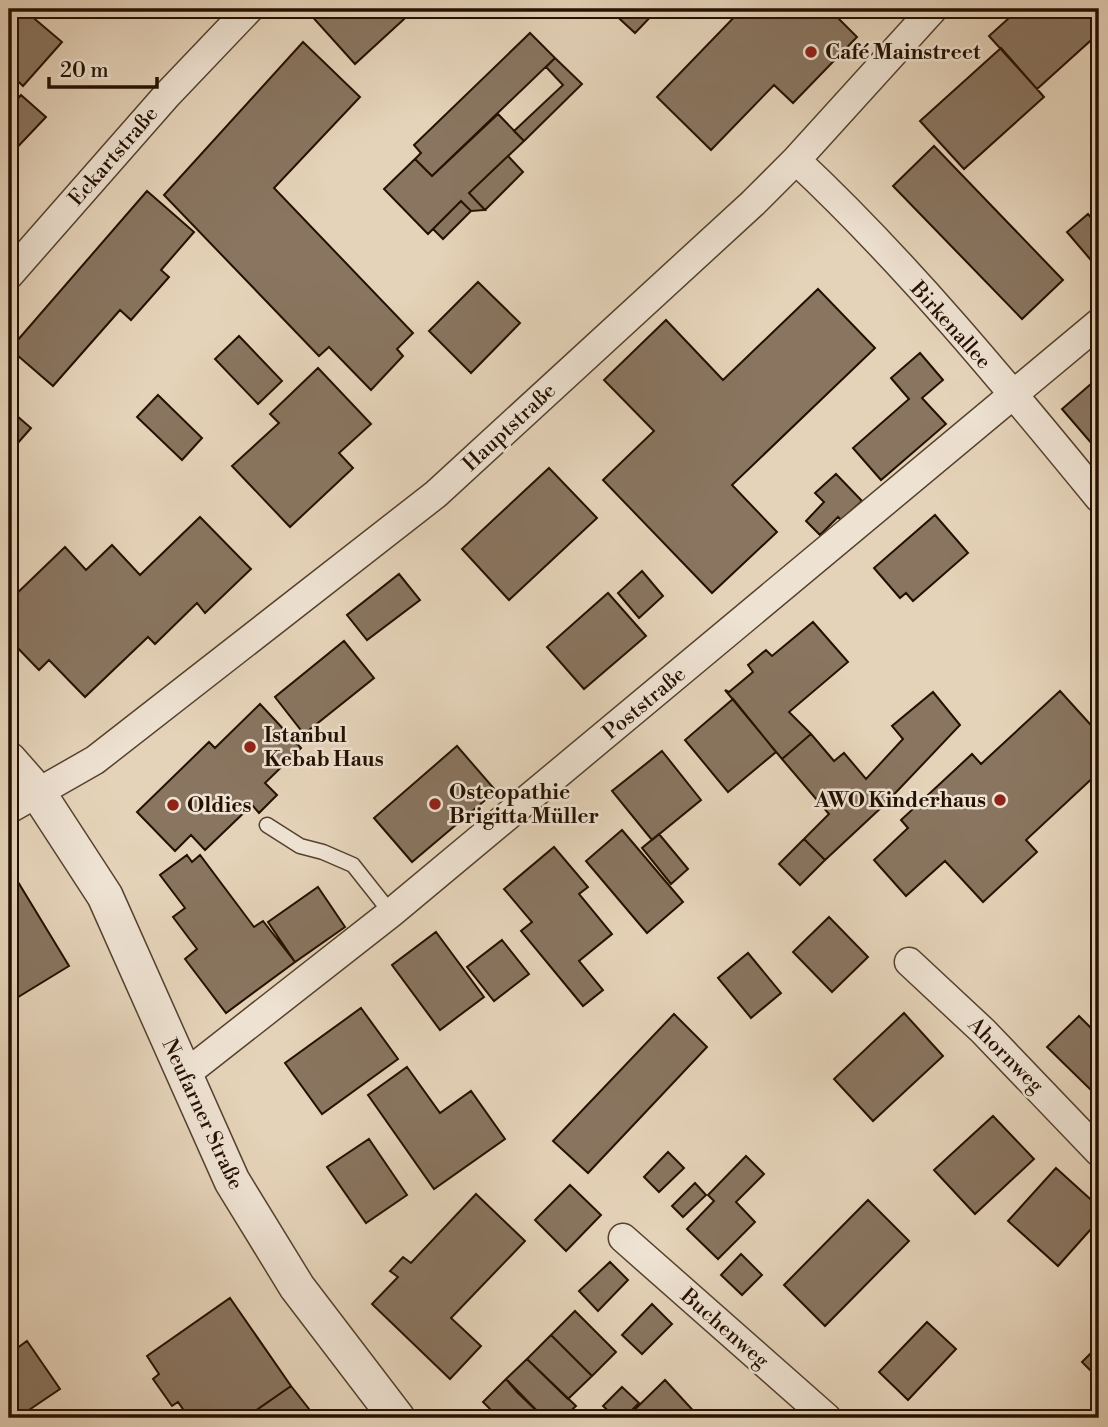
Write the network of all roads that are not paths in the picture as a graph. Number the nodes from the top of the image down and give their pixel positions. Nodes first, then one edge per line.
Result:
1 (249, 9) edge
2 (933, 9) edge
3 (796, 160) junction
4 (9, 275) edge
5 (1099, 323) edge
6 (1013, 395) junction
7 (1099, 498) edge
8 (9, 760) edge
9 (24, 801) edge
10 (267, 825) dead end
11 (391, 913) junction
12 (909, 962) dead end
13 (183, 1076) junction
14 (1099, 1152) edge
15 (623, 1238) dead end
16 (397, 1418) edge
17 (827, 1418) edge

1 - 4 street, Eckartstraße
2 - 3 street, Hauptstraße
3 - 6 street, Birkenallee
3 - 9 street, Hauptstraße
5 - 6 street, Poststraße
6 - 7 street, Birkenallee
6 - 11 street, Poststraße
8 - 9 street, Neufarner Straße
9 - 13 street, Neufarner Straße
10 - 11 lane
11 - 13 street, Poststraße
12 - 14 street, Ahornweg
13 - 16 street, Neufarner Straße
15 - 17 street, Buchenweg

